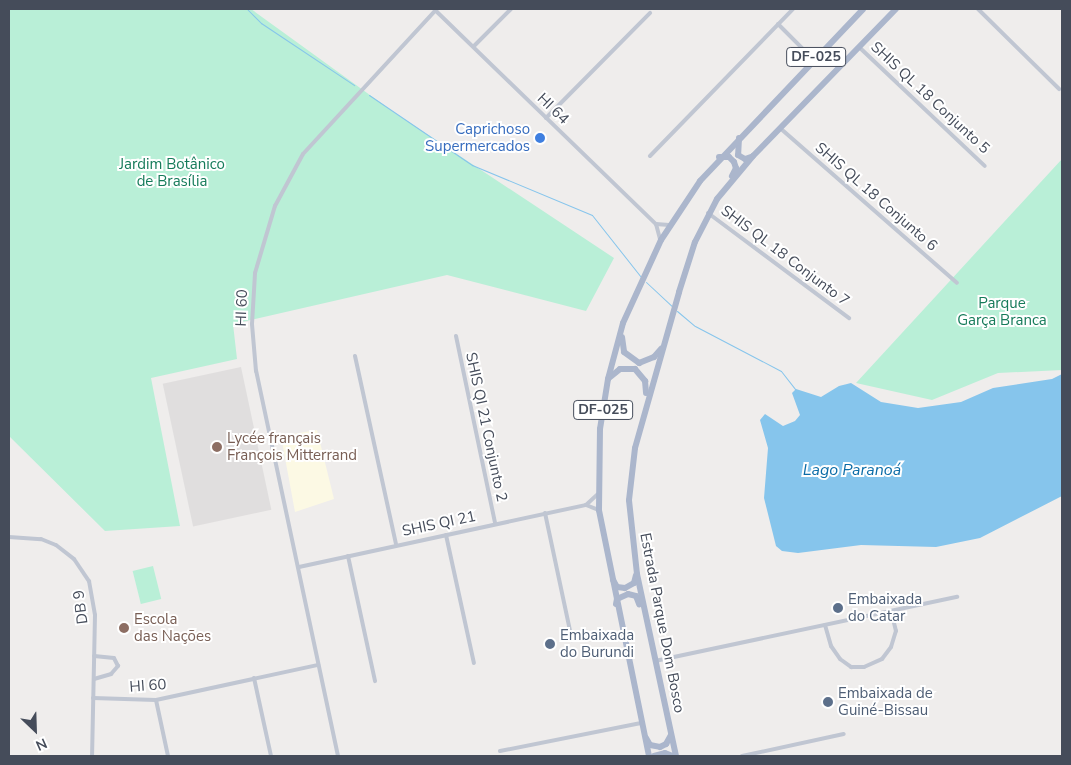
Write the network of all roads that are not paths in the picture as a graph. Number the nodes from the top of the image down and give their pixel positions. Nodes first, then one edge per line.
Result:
1 (436, 9) edge
2 (512, 9) edge
3 (793, 9) edge
4 (863, 9) edge
5 (978, 9) edge
6 (892, 11) edge
7 (650, 13) dead end
8 (778, 24) junction
9 (474, 46) junction
10 (859, 47) junction
11 (814, 60) junction
12 (1059, 89) dead end
13 (546, 118) junction
14 (780, 128) junction
15 (739, 137) junction
16 (650, 156) dead end
17 (753, 156) junction
18 (719, 157) junction
19 (986, 166) dead end
20 (726, 188) junction
21 (708, 213) junction
22 (656, 224) junction
23 (669, 225) junction
24 (661, 240) junction
25 (957, 283) dead end
26 (849, 318) dead end
27 (623, 323) junction
28 (456, 336) dead end
29 (664, 344) junction
30 (355, 356) dead end
31 (608, 379) junction
32 (646, 406) junction
33 (598, 494) junction
34 (586, 505) junction
35 (599, 510) junction
36 (544, 513) junction
37 (495, 522) junction
38 (446, 535) junction
39 (9, 537) edge
40 (396, 544) junction
41 (348, 556) junction
42 (299, 567) junction
43 (637, 574) junction
44 (610, 577) junction
45 (956, 597) dead end
46 (616, 604) junction
47 (891, 611) junction
48 (645, 617) junction
49 (825, 625) junction
50 (572, 640) dead end
51 (94, 656) junction
52 (655, 661) junction
53 (474, 663) dead end
54 (318, 665) junction
55 (254, 678) junction
56 (94, 679) junction
57 (375, 681) dead end
58 (94, 698) junction
59 (156, 700) junction
60 (642, 725) junction
61 (844, 734) dead end
62 (671, 735) junction
63 (500, 751) dead end
64 (92, 756) edge
65 (168, 756) edge
66 (271, 756) edge
67 (338, 756) edge
68 (649, 756) edge
69 (654, 756) edge
70 (674, 756) edge
71 (742, 756) edge

1 - 9 street, HI 64
1 - 42 street, HI 60
2 - 9 street
3 - 8 street
4 - 11 main road, DF-025
5 - 12 street
6 - 10 main road, Estrada Parque Dom Bosco / DF-025
7 - 13 street
8 - 11 street
8 - 16 street
9 - 13 street, HI 64
10 - 14 main road, Estrada Parque Dom Bosco / DF-025
10 - 19 street, SHIS QL 18 Conjunto 5
11 - 15 main road, DF-025
13 - 22 street, HI 64
14 - 17 main road, Estrada Parque Dom Bosco / DF-025
14 - 25 street, SHIS QL 18 Conjunto 6
15 - 17 main road
15 - 18 main road, DF-025
17 - 20 main road, Estrada Parque Dom Bosco / DF-025
18 - 20 main road
18 - 23 main road, DF-025
20 - 21 main road, Estrada Parque Dom Bosco / DF-025
21 - 26 street, SHIS QL 18 Conjunto 7
21 - 29 main road, Estrada Parque Dom Bosco / DF-025
22 - 23 street
22 - 24 street, HI 64
23 - 24 main road, DF-025
24 - 27 main road, DF-025
27 - 29 main road
27 - 31 main road, DF-025
28 - 37 street, SHIS QI 21 Conjunto 2
29 - 32 main road, Estrada Parque Dom Bosco / DF-025
30 - 40 street
31 - 32 main road
31 - 33 main road, DF-025
32 - 43 main road, Estrada Parque Dom Bosco / DF-025
33 - 34 street
33 - 35 main road, DF-025
34 - 35 street
34 - 36 street, SHIS QI 21
35 - 44 main road, DF-025
36 - 37 street, SHIS QI 21
36 - 50 street
37 - 38 street, SHIS QI 21
38 - 40 street, SHIS QI 21
38 - 53 street
39 - 51 street, DB 9
40 - 41 street, SHIS QI 21
41 - 42 street, SHIS QI 21
41 - 57 street
42 - 54 street, HI 60
43 - 44 main road
43 - 48 main road, Estrada Parque Dom Bosco / DF-025
44 - 46 main road, DF-025
45 - 47 street
46 - 48 main road
46 - 60 main road, DF-025
47 - 49 street
47 - 49 street
48 - 52 main road, Estrada Parque Dom Bosco / DF-025
49 - 52 street
51 - 56 street, DB 9
51 - 56 street
52 - 62 main road, Estrada Parque Dom Bosco / DF-025
54 - 55 street, HI 60
54 - 67 street, HI 60
55 - 59 street, HI 60
55 - 66 street
56 - 58 street, DB 9
58 - 59 street, HI 60
58 - 64 street
59 - 65 street
60 - 62 main road
60 - 63 street
60 - 68 main road, DF-025
61 - 71 street
62 - 70 main road, Estrada Parque Dom Bosco / DF-025
69 - 70 main road

